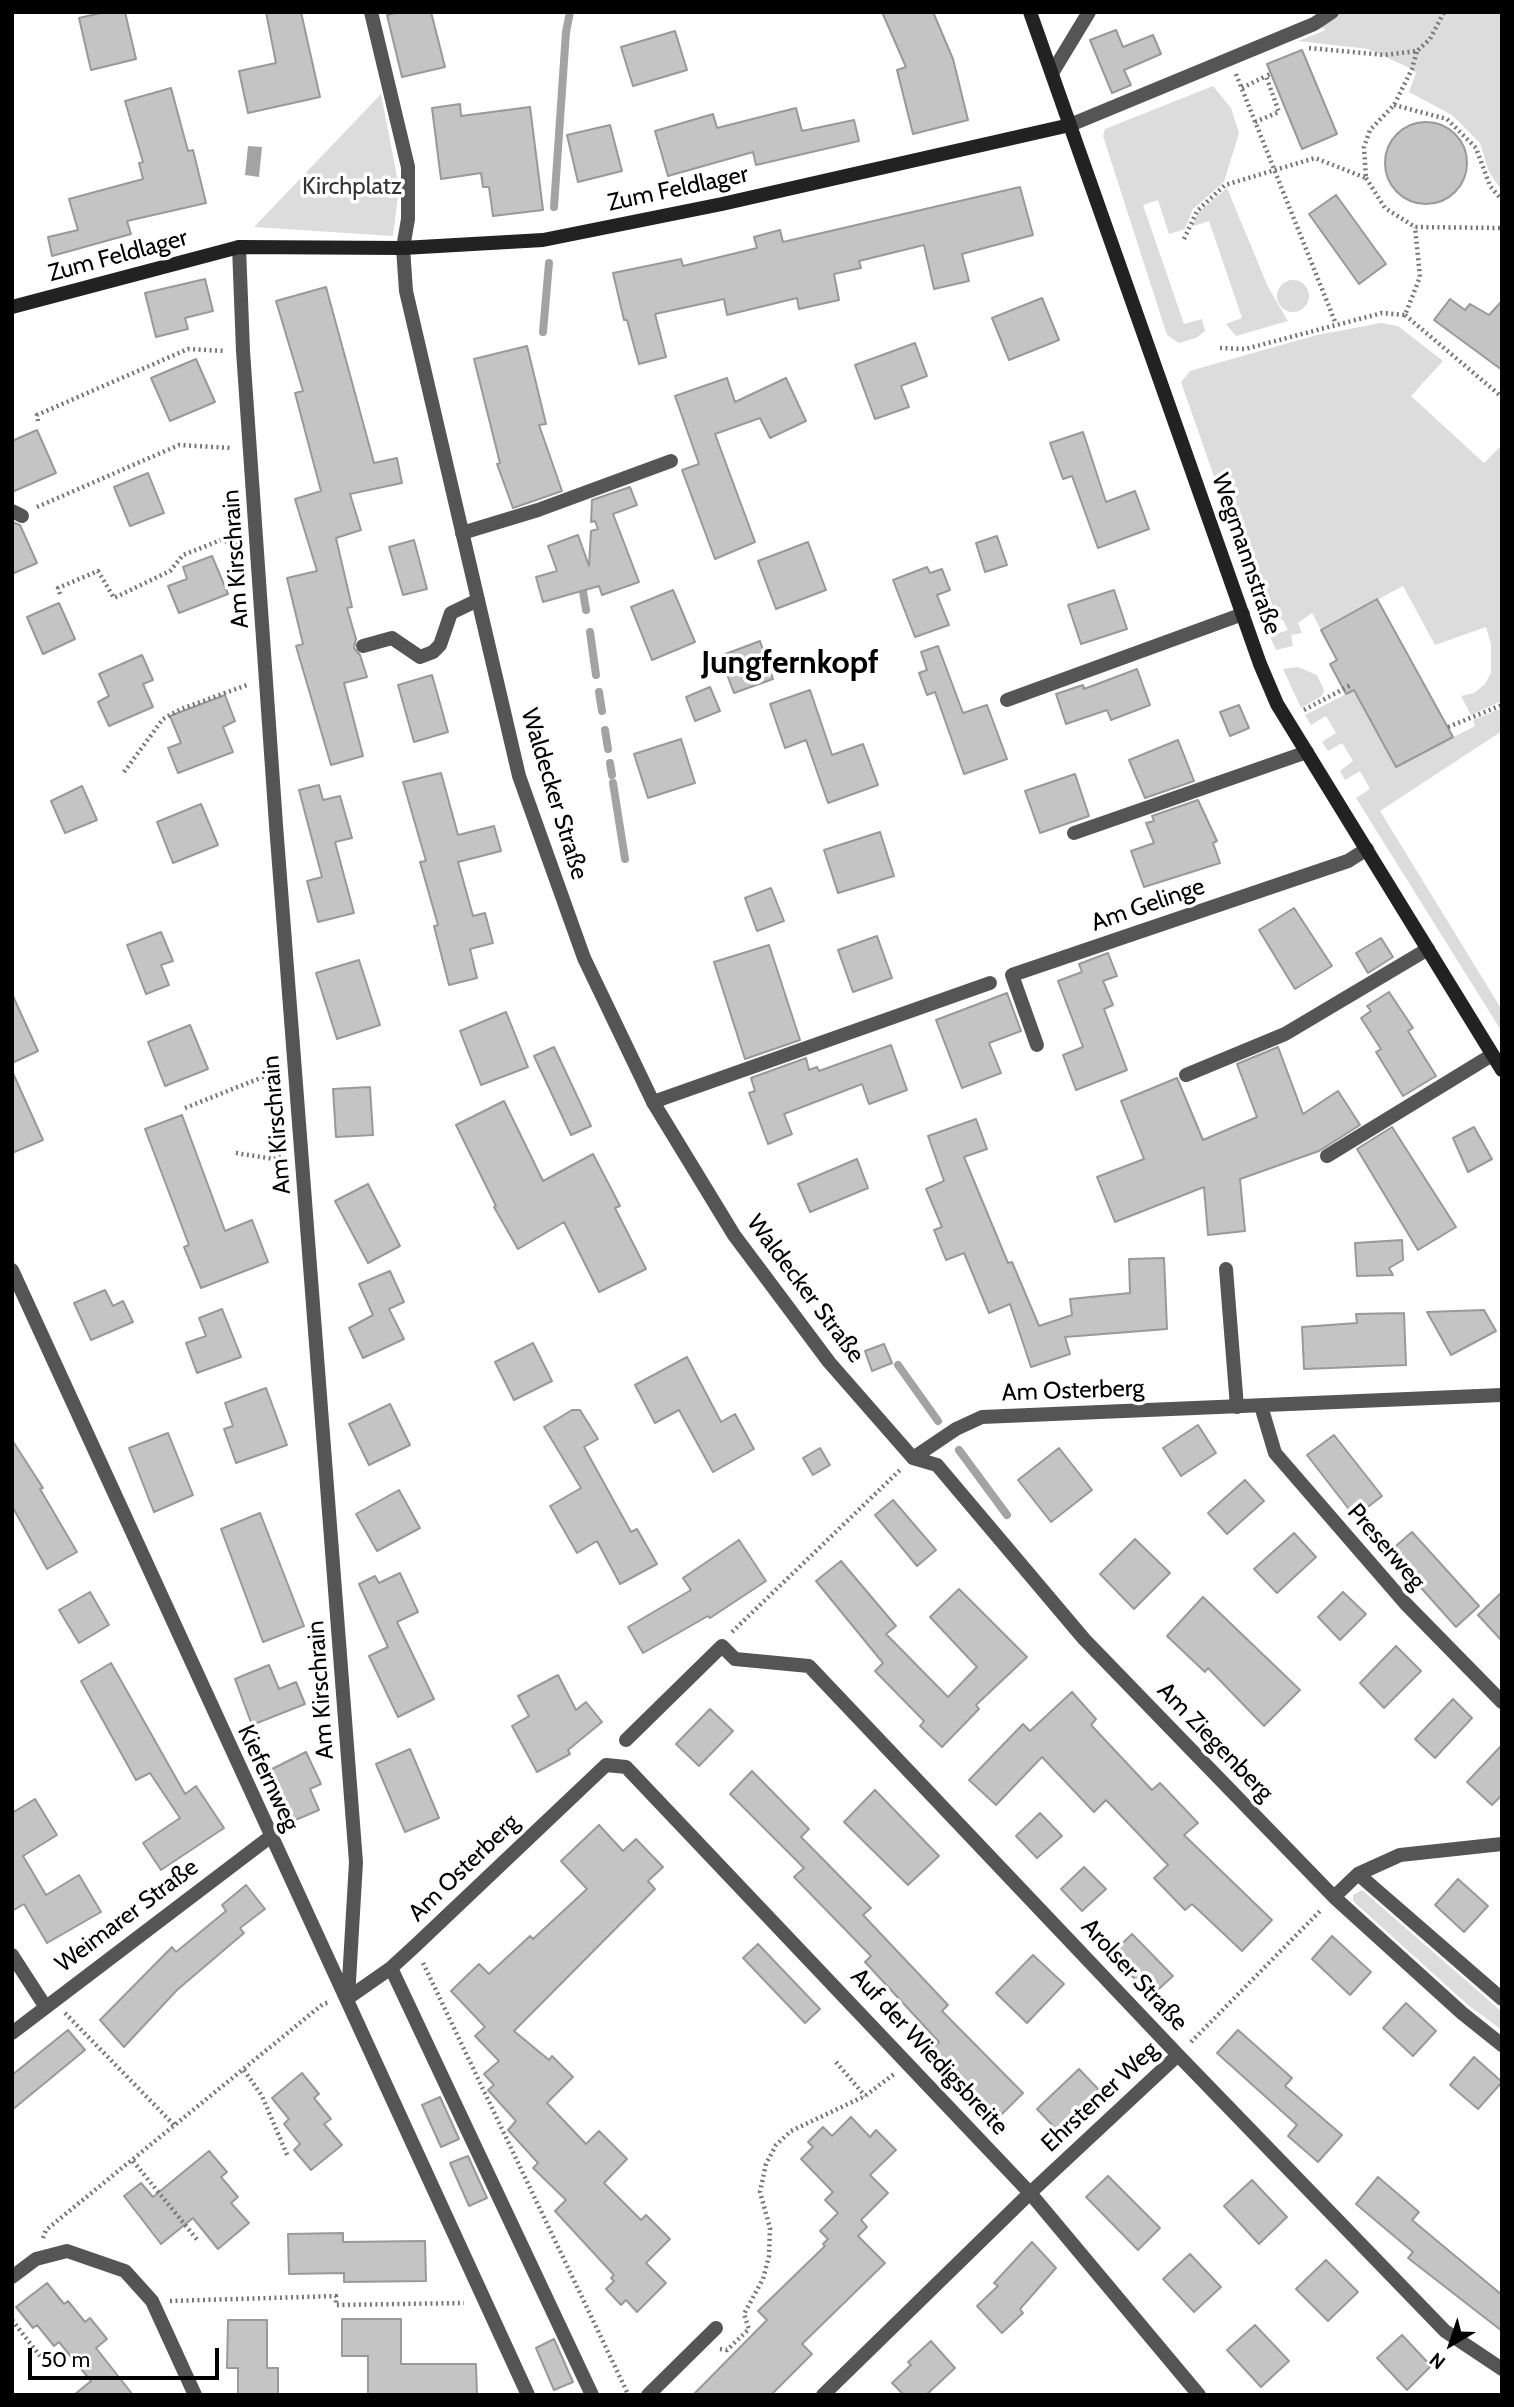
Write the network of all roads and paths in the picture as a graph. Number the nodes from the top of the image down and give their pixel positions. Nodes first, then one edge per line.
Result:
1 (371, 12) edge
2 (1030, 12) edge
3 (1089, 12) edge
4 (1332, 12) edge
5 (1444, 12) edge
6 (1300, 48) dead end
7 (1417, 51) junction
8 (1234, 70) dead end
9 (1052, 73) junction
10 (1241, 88) junction
11 (1394, 105) junction
12 (1255, 122) junction
13 (1070, 125) junction
14 (1274, 170) junction
15 (1366, 178) junction
16 (1502, 200) edge
17 (1415, 227) junction
18 (1502, 228) edge
19 (1184, 239) dead end
20 (239, 247) junction
21 (403, 248) junction
22 (12, 307) edge
23 (1405, 316) junction
24 (1336, 324) junction
25 (1220, 348) dead end
26 (243, 351) junction
27 (1502, 397) edge
28 (38, 421) dead end
29 (250, 451) junction
30 (671, 461) dead end
31 (17, 514) edge
32 (463, 533) junction
33 (258, 549) junction
34 (60, 594) dead end
35 (478, 600) junction
36 (1242, 614) junction
37 (363, 646) dead end
38 (267, 678) junction
39 (1351, 685) dead end
40 (1007, 699) dead end
41 (1502, 705) edge
42 (1300, 712) dead end
43 (1448, 727) dead end
44 (1307, 752) junction
45 (124, 772) dead end
46 (1074, 833) dead end
47 (1367, 849) junction
48 (1428, 949) junction
49 (990, 983) dead end
50 (1037, 1045) dead end
51 (1492, 1055) junction
52 (294, 1065) junction
53 (1502, 1070) edge
54 (1186, 1075) dead end
55 (653, 1102) junction
56 (185, 1108) dead end
57 (302, 1150) junction
58 (236, 1153) dead end
59 (1327, 1156) dead end
60 (1226, 1269) dead end
61 (12, 1270) edge
62 (1502, 1395) edge
63 (1261, 1406) junction
64 (1237, 1407) junction
65 (914, 1458) junction
66 (725, 1640) junction
67 (1502, 1702) edge
68 (626, 1740) dead end
69 (606, 1765) joint
70 (270, 1837) junction
71 (1502, 1844) edge
72 (1358, 1874) junction
73 (1334, 1897) junction
74 (415, 1946) junction
75 (12, 1955) edge
76 (391, 1968) junction
77 (348, 1998) junction
78 (1502, 1999) edge
79 (45, 2006) junction
80 (12, 2034) edge
81 (1502, 2045) edge
82 (1178, 2055) junction
83 (836, 2062) dead end
84 (908, 2063) junction
85 (244, 2070) junction
86 (865, 2096) junction
87 (176, 2127) junction
88 (288, 2157) dead end
89 (133, 2161) junction
90 (1030, 2193) junction
91 (46, 2230) dead end
92 (198, 2242) dead end
93 (12, 2277) edge
94 (152, 2301) junction
95 (486, 2302) junction
96 (12, 2320) edge
97 (716, 2328) dead end
98 (40, 2356) dead end
99 (710, 2357) dead end
100 (1502, 2370) edge
101 (195, 2395) edge
102 (527, 2395) edge
103 (592, 2395) edge
104 (629, 2395) edge
105 (648, 2395) edge
106 (823, 2395) edge
107 (1199, 2395) edge

1 - 21 street, Waldecker Straße
2 - 9 street, Wegmannstraße
3 - 9 street
4 - 13 street, Zum Feldlager
5 - 7 path
6 - 7 path
7 - 11 path
8 - 10 path
9 - 13 street, Wegmannstraße
10 - 12 path
10 - 12 path
11 - 15 path
11 - 16 path
12 - 14 path
13 - 21 street, Zum Feldlager
13 - 36 street, Wegmannstraße
14 - 15 path
14 - 19 path
14 - 24 path
15 - 17 path
17 - 18 path
17 - 23 path
20 - 21 street, Zum Feldlager
20 - 22 street, Zum Feldlager
20 - 26 street, Am Kirschrain
21 - 32 street, Waldecker Straße
23 - 24 path
23 - 27 path
24 - 25 path
26 - 28 path
26 - 29 street, Am Kirschrain
29 - 31 path
29 - 33 street, Am Kirschrain
30 - 32 street
32 - 35 street, Waldecker Straße
33 - 34 path
33 - 38 street, Am Kirschrain
35 - 37 street
35 - 55 street, Waldecker Straße
36 - 40 street
36 - 44 street, Wegmannstraße
38 - 45 path
38 - 52 street, Am Kirschrain
39 - 42 path
41 - 43 path
44 - 46 street
44 - 47 street, Wegmannstraße
47 - 48 street, Wegmannstraße
47 - 50 street, Am Gelinge
48 - 51 street, Wegmannstraße
48 - 54 street
49 - 55 street
51 - 53 street, Wegmannstraße
51 - 59 street
52 - 56 path
52 - 57 street, Am Kirschrain
55 - 65 street, Waldecker Straße
57 - 58 path
57 - 77 street, Am Kirschrain
60 - 64 street
61 - 70 street, Kiefernweg
62 - 63 street, Am Osterberg
63 - 64 street, Am Osterberg
63 - 67 street, Preserweg
64 - 65 street, Am Osterberg
65 - 66 path
65 - 73 street, Am Ziegenberg
66 - 68 street
66 - 82 street, Arolser Straße
69 - 74 street, Am Osterberg
69 - 84 street, Auf der Wiedigsbreite
70 - 77 street, Kiefernweg
70 - 79 street, Weimarer Straße
71 - 72 street
72 - 73 street
72 - 78 street
73 - 81 street, Am Ziegenberg
73 - 82 path, Ehrstener Weg
74 - 76 street, Am Osterberg
74 - 104 path
75 - 79 street
76 - 77 street, Am Osterberg
76 - 103 street
77 - 85 path
77 - 95 street, Kiefernweg
79 - 80 street, Weimarer Straße
79 - 87 path
82 - 90 street, Ehrstener Weg
82 - 100 street, Arolser Straße
83 - 86 path
84 - 86 path
84 - 90 street, Auf der Wiedigsbreite
85 - 87 path
85 - 88 path
86 - 99 path
87 - 89 path
89 - 91 path
89 - 92 path
90 - 106 street, Ehrstener Weg
90 - 107 street, Auf der Wiedigsbreite
93 - 94 street
94 - 95 path
94 - 101 street
95 - 102 street, Kiefernweg
96 - 98 path
97 - 105 street

